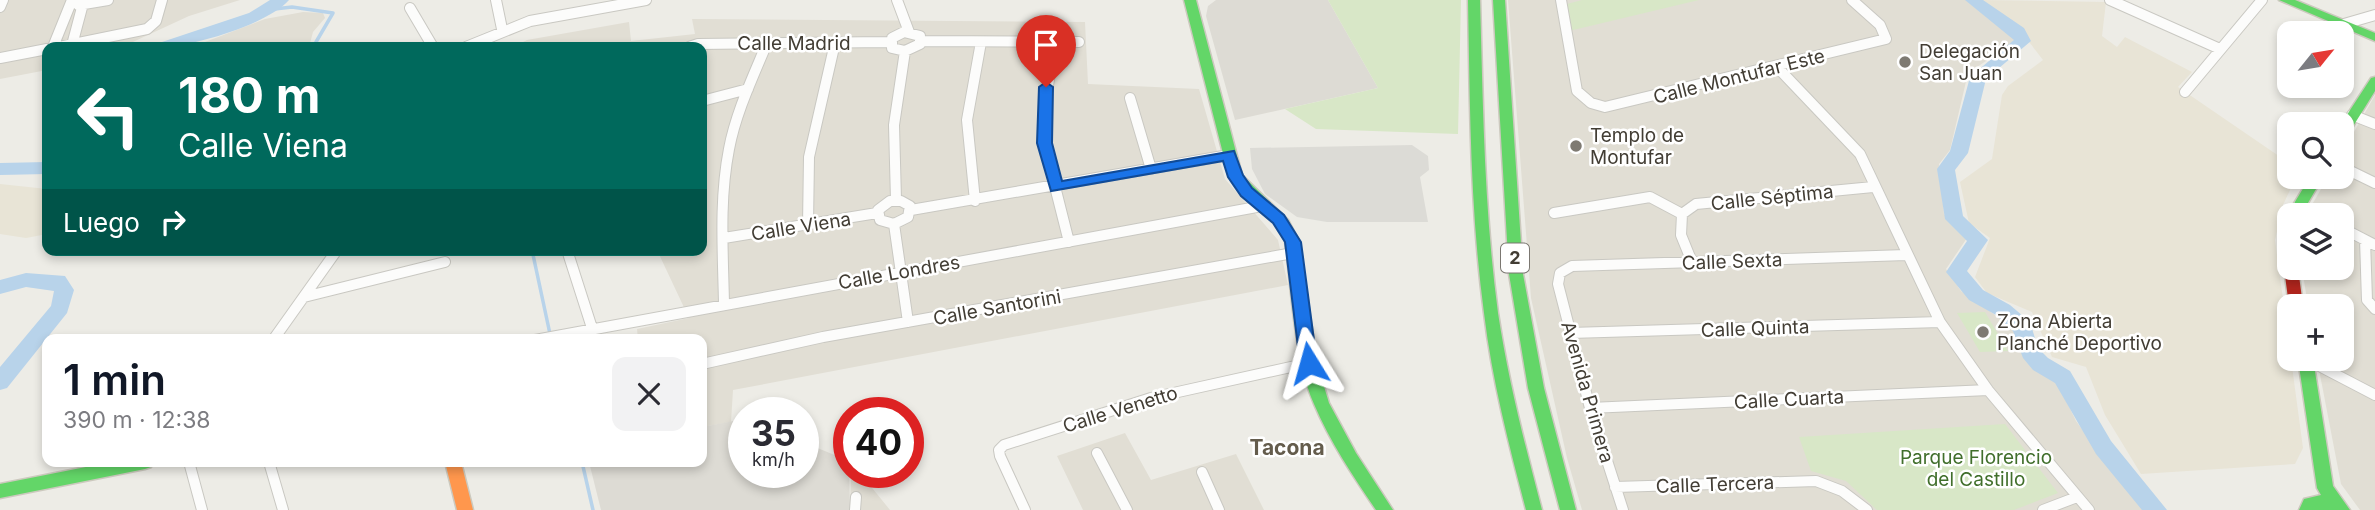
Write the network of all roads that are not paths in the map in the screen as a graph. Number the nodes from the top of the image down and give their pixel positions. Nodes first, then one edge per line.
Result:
1 (3, 0) edge
2 (108, 0) edge
3 (162, 0) edge
4 (496, 0) edge
5 (646, 0) edge
6 (897, 0) edge
7 (1190, 0) edge
8 (1474, 0) edge
9 (1499, 0) edge
10 (1561, 0) edge
11 (1852, 0) edge
12 (2110, 0) edge
13 (2262, 0) edge
14 (2285, 0) edge
15 (83, 2) edge
16 (71, 4) edge
17 (600, 4) edge
18 (0, 7) edge
19 (410, 8) dead end
20 (2375, 15) edge
21 (2337, 21) edge
22 (2354, 21) edge
23 (2354, 28) edge
24 (502, 29) junction
25 (904, 33) junction
26 (2375, 37) edge
27 (922, 41) junction
28 (55, 42) edge
29 (73, 42) edge
30 (86, 42) edge
31 (430, 42) edge
32 (476, 42) edge
33 (890, 42) junction
34 (981, 42) junction
35 (1055, 42) junction
36 (767, 43) junction
37 (835, 43) junction
38 (1079, 43) dead end
39 (707, 45) edge
40 (2220, 49) junction
41 (42, 50) edge
42 (905, 51) junction
43 (0, 58) edge
44 (2375, 65) edge
45 (1777, 67) junction
46 (2375, 73) edge
47 (2375, 81) edge
48 (747, 89) junction
49 (2185, 92) dead end
50 (1130, 98) dead end
51 (707, 100) edge
52 (2354, 112) edge
53 (2354, 116) edge
54 (2375, 124) edge
55 (1229, 155) junction
56 (1151, 169) junction
57 (2354, 173) edge
58 (2375, 183) edge
59 (1056, 187) junction
60 (1873, 187) junction
61 (896, 200) junction
62 (975, 201) junction
63 (1262, 206) junction
64 (911, 209) junction
65 (877, 213) junction
66 (1554, 213) dead end
67 (1682, 214) junction
68 (894, 224) junction
69 (808, 225) junction
70 (2354, 234) edge
71 (724, 239) junction
72 (1069, 242) junction
73 (2370, 243) edge
74 (1293, 253) junction
75 (1906, 255) junction
76 (333, 256) edge
77 (569, 256) edge
78 (445, 262) dead end
79 (1692, 262) junction
80 (901, 271) junction
81 (1560, 273) joint
82 (304, 297) junction
83 (724, 304) junction
84 (2375, 309) edge
85 (908, 322) junction
86 (1940, 322) junction
87 (592, 328) junction
88 (1570, 333) junction
89 (277, 334) edge
90 (568, 334) edge
91 (707, 362) edge
92 (1309, 363) junction
93 (2307, 371) edge
94 (2328, 371) edge
95 (1988, 390) junction
96 (2375, 395) edge
97 (1590, 408) junction
98 (1097, 453) dead end
99 (120, 467) edge
100 (190, 467) edge
101 (270, 467) edge
102 (454, 467) edge
103 (1202, 472) dead end
104 (1615, 487) junction
105 (2326, 488) junction
106 (0, 491) edge
107 (2077, 496) junction
108 (2312, 506) edge
109 (202, 510) edge
110 (283, 510) edge
111 (465, 510) edge
112 (1025, 510) edge
113 (1126, 510) edge
114 (1219, 510) edge
115 (1385, 510) edge
116 (1534, 510) edge
117 (1568, 510) edge
118 (1623, 510) edge
119 (1867, 510) edge
120 (2043, 510) edge
121 (2089, 510) edge
122 (2341, 510) edge

1 - 18 street
2 - 15 street
3 - 30 street
4 - 24 street
5 - 17 street
6 - 25 street
7 - 55 main road
8 - 116 main road, 2
9 - 117 main road, 2
10 - 45 street, Calle Montufar Este
11 - 45 street, Calle Montufar Este
12 - 40 street
13 - 40 street
14 - 21 main road
15 - 16 street
15 - 29 street
16 - 28 street
17 - 24 street
19 - 31 street
20 - 22 street
23 - 26 main road
24 - 32 street
25 - 27 street
25 - 33 street
27 - 34 street
27 - 42 street
33 - 37 street, Calle Madrid
33 - 42 street
34 - 35 street
34 - 62 street
35 - 38 street
35 - 59 street
36 - 37 street, Calle Madrid
36 - 39 street, Calle Madrid
36 - 48 street
37 - 69 street
40 - 49 street
41 - 43 street
42 - 61 street
44 - 46 main road
45 - 60 street
47 - 52 main road
48 - 51 street
48 - 71 street
50 - 56 street
53 - 54 street
55 - 56 street
55 - 63 main road
56 - 59 street
57 - 58 street
59 - 62 street
59 - 72 street
60 - 67 street, Calle Séptima
60 - 75 street
61 - 64 street
61 - 65 street
62 - 64 street
63 - 72 street, Calle Londres
63 - 74 main road
64 - 68 street
65 - 68 street
65 - 69 street, Calle Viena
66 - 67 street
67 - 79 street
68 - 80 street
69 - 71 street, Calle Viena
70 - 73 street
71 - 83 street
72 - 80 street, Calle Londres
73 - 84 street
74 - 85 street, Calle Santorini
74 - 92 main road
75 - 79 street, Calle Sexta
75 - 86 street
76 - 82 street
77 - 87 street
78 - 82 street
79 - 81 street, Calle Sexta
80 - 83 street, Calle Londres
80 - 85 street
81 - 88 street, Avenida Primera
82 - 89 street
83 - 87 street, Calle Londres
85 - 91 street, Calle Santorini
86 - 88 street, Calle Quinta
86 - 95 street
87 - 90 street, Calle Londres
88 - 97 street, Avenida Primera
92 - 112 street, Calle Venetto
92 - 115 main road
93 - 105 main road
94 - 96 street
95 - 97 street, Calle Cuarta
95 - 107 street
97 - 104 street, Avenida Primera
98 - 113 street
99 - 106 main road
100 - 109 street
101 - 110 street
102 - 111 main road
103 - 114 street
104 - 118 street, Avenida Primera
104 - 119 street, Calle Tercera
105 - 108 main road
105 - 122 main road
107 - 120 street
107 - 121 street
108 - 122 main road

